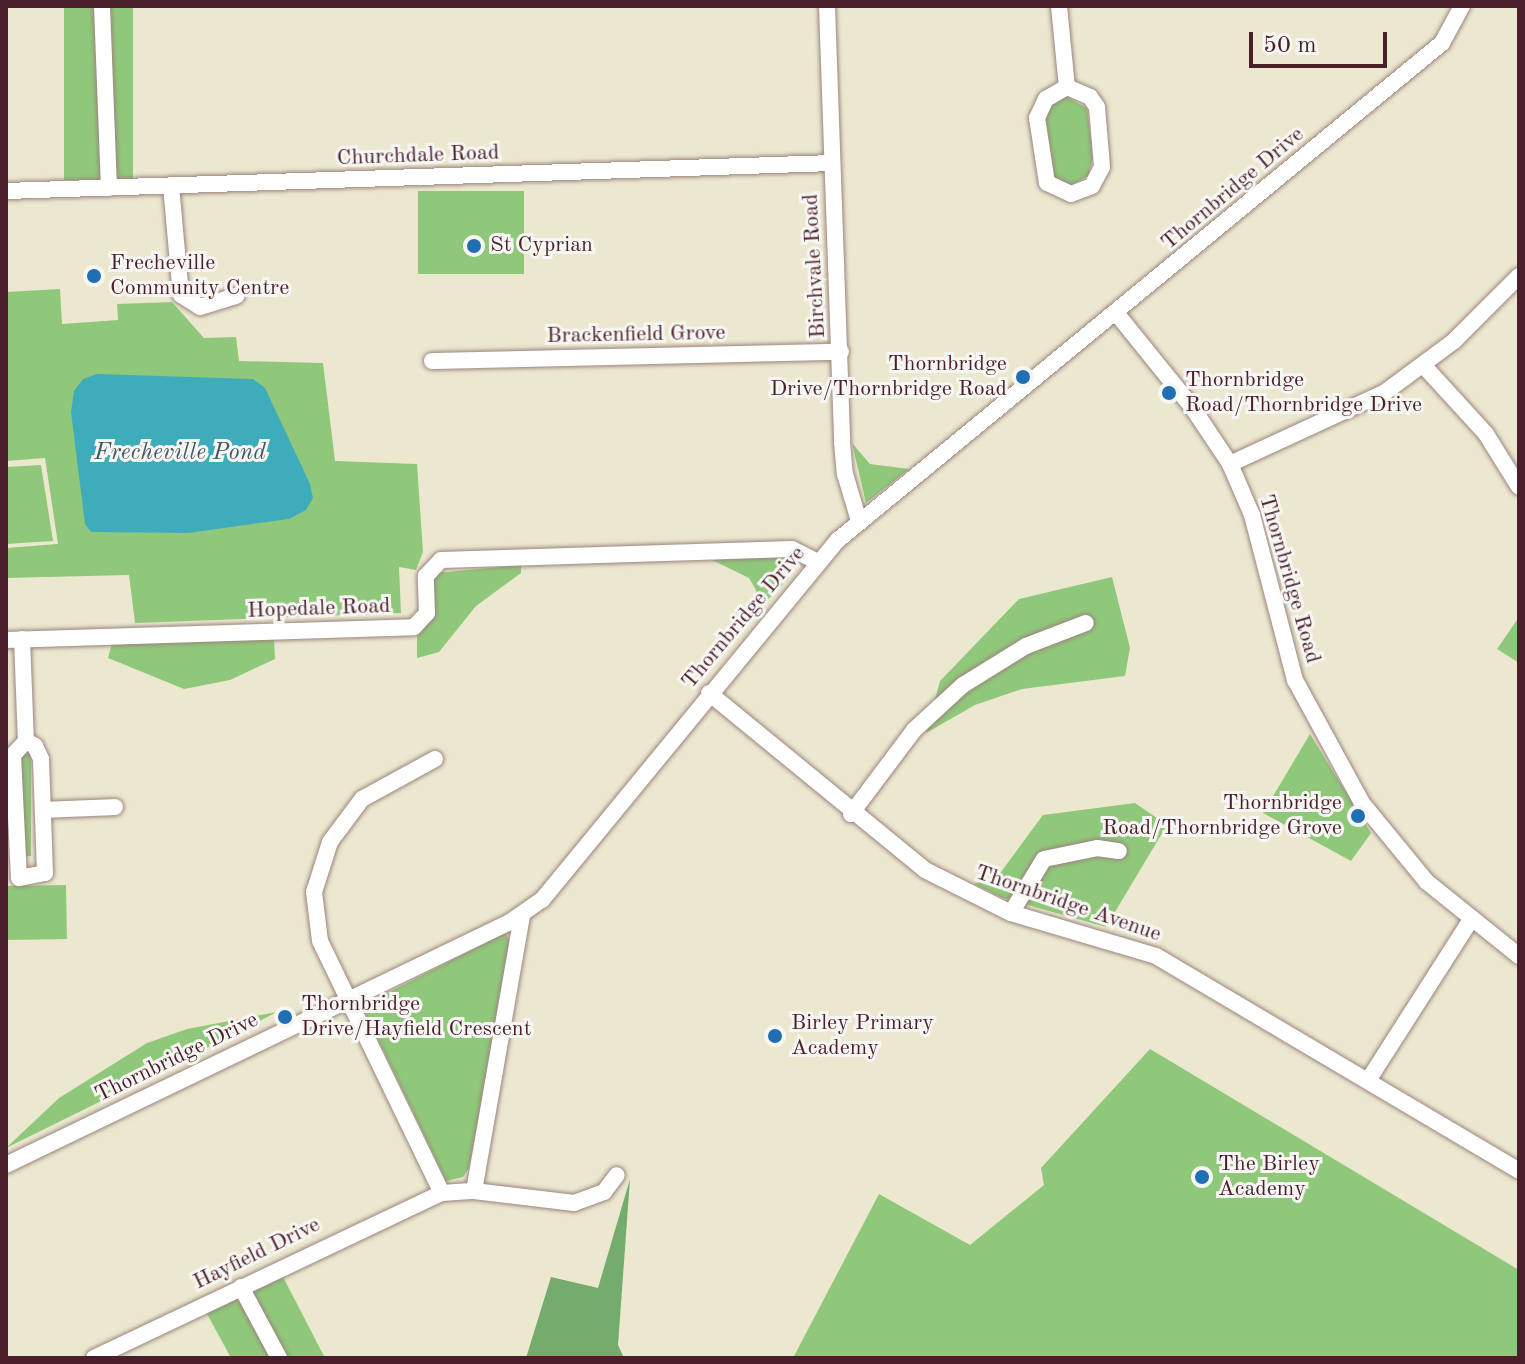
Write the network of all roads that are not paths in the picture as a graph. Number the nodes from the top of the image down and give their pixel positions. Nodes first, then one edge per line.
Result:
1 (102, 6) edge
2 (827, 6) edge
3 (1059, 6) edge
4 (1462, 6) edge
5 (1067, 87) junction
6 (832, 163) junction
7 (171, 186) junction
8 (109, 188) junction
9 (6, 191) edge
10 (1519, 276) edge
11 (236, 296) dead end
12 (1117, 314) junction
13 (841, 352) junction
14 (432, 361) dead end
15 (1424, 366) junction
16 (1230, 464) junction
17 (1519, 487) edge
18 (859, 521) junction
19 (817, 562) junction
20 (1086, 623) dead end
21 (14, 640) edge
22 (709, 693) junction
23 (26, 741) junction
24 (435, 759) dead end
25 (115, 807) dead end
26 (43, 810) junction
27 (851, 814) junction
28 (1119, 851) dead end
29 (1011, 913) junction
30 (522, 915) junction
31 (1470, 921) junction
32 (1519, 956) edge
33 (347, 1001) junction
34 (1369, 1079) junction
35 (6, 1165) edge
36 (1519, 1171) edge
37 (617, 1175) dead end
38 (474, 1191) junction
39 (442, 1193) junction
40 (241, 1287) junction
41 (94, 1358) edge
42 (279, 1358) edge

1 - 8 street
2 - 6 street, Birchvale Road
3 - 5 street
4 - 12 street, Thornbridge Drive
5 - 5 street
6 - 7 street, Churchdale Road
6 - 13 street, Birchvale Road
7 - 8 street, Churchdale Road
7 - 11 street
8 - 9 street, Churchdale Road
10 - 15 street
12 - 16 street, Thornbridge Road
12 - 18 street, Thornbridge Drive
13 - 14 street, Brackenfield Grove
13 - 18 street, Birchvale Road
15 - 16 street
15 - 17 street
16 - 31 street, Thornbridge Road
18 - 19 street, Thornbridge Drive
19 - 21 street, Hopedale Road
19 - 22 street, Thornbridge Drive
20 - 27 street
21 - 23 street
22 - 27 street, Thornbridge Avenue
22 - 30 street, Thornbridge Drive
23 - 26 street
23 - 26 street
24 - 33 street
25 - 26 street
27 - 29 street, Thornbridge Avenue
28 - 29 street
29 - 34 street, Thornbridge Avenue
30 - 33 street, Thornbridge Drive
30 - 38 street
31 - 32 street, Thornbridge Road
31 - 34 street
33 - 35 street, Thornbridge Drive
33 - 39 street
34 - 36 street, Thornbridge Avenue
37 - 38 street
38 - 39 street
39 - 40 street, Hayfield Drive
40 - 41 street, Hayfield Drive
40 - 42 street

